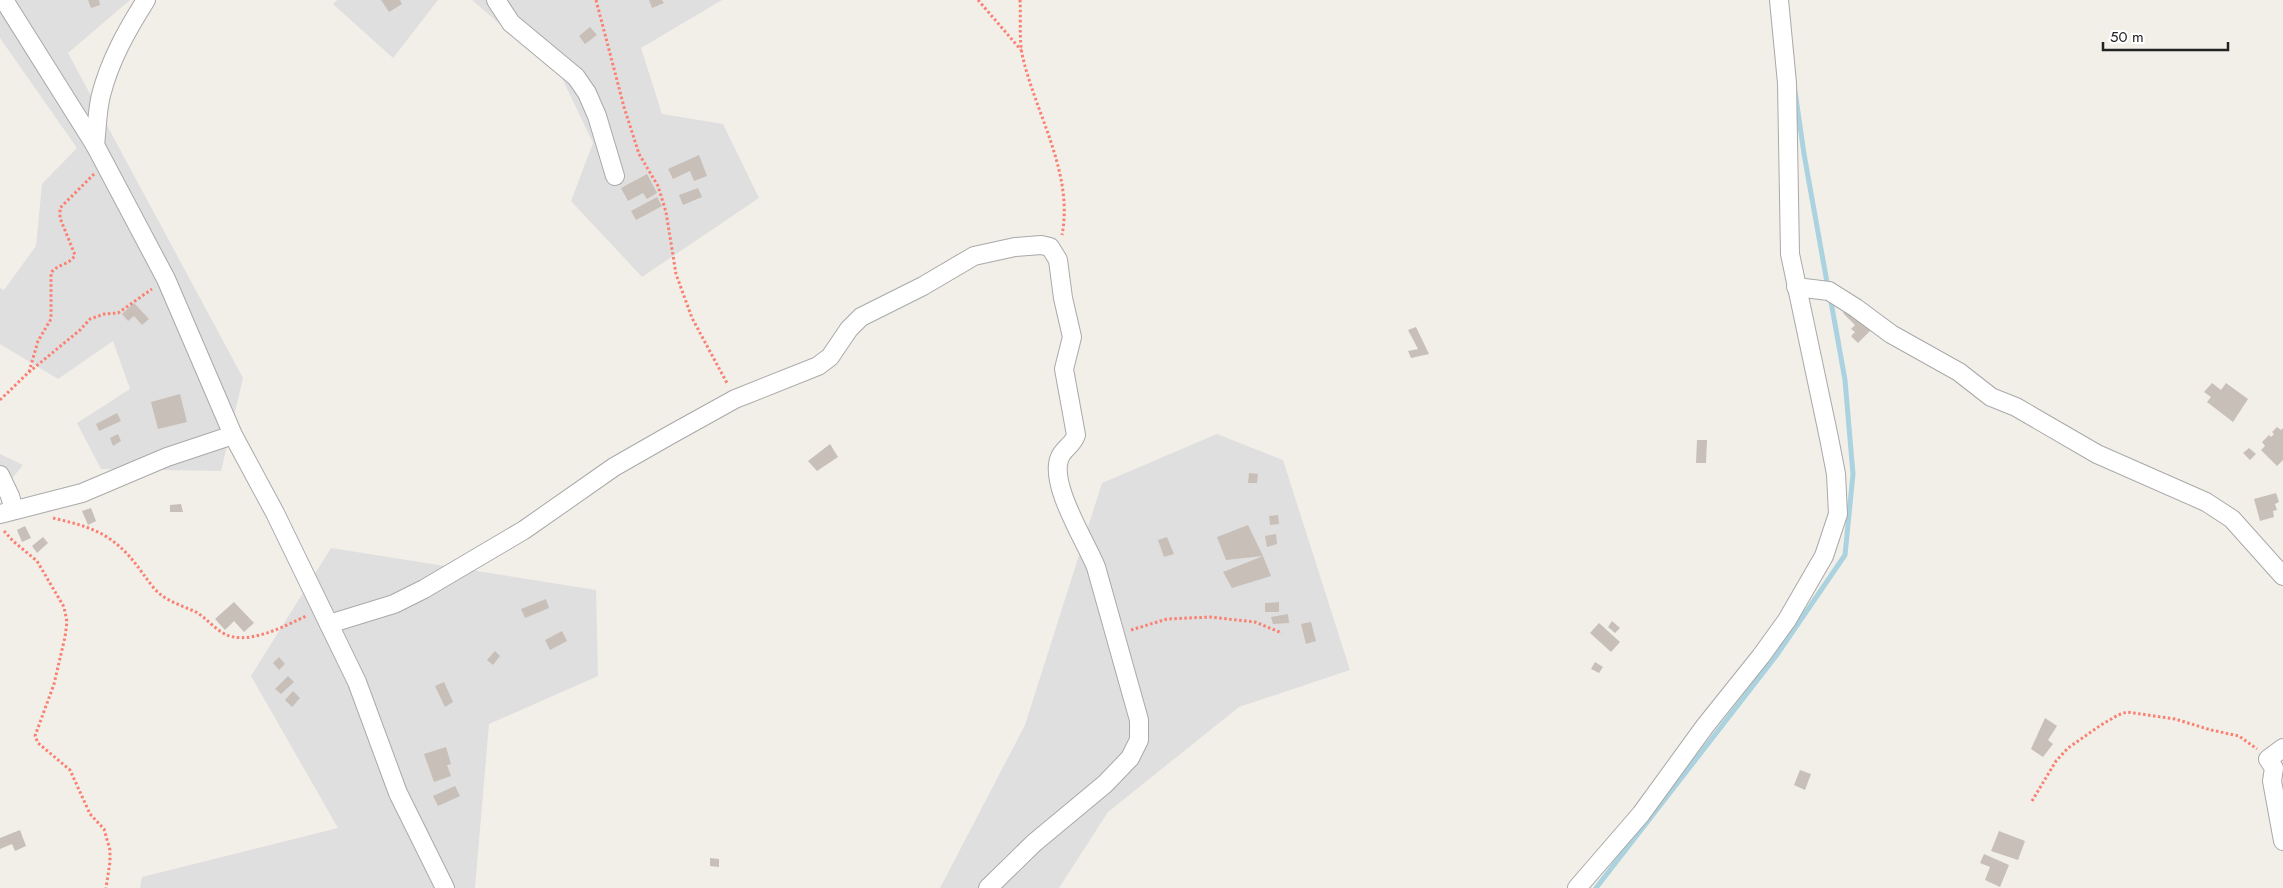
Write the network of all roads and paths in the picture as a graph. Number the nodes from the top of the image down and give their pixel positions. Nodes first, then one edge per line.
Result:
1 (4, 0) edge
2 (146, 0) edge
3 (496, 0) edge
4 (596, 0) edge
5 (978, 0) edge
6 (1020, 0) edge
7 (1779, 0) edge
8 (1022, 51) junction
9 (95, 145) junction
10 (105, 163) junction
11 (616, 176) dead end
12 (1058, 260) junction
13 (166, 279) junction
14 (1796, 287) junction
15 (29, 372) junction
16 (735, 399) junction
17 (0, 400) edge
18 (233, 435) junction
19 (0, 475) edge
20 (7, 512) edge
21 (48, 517) dead end
22 (0, 527) edge
23 (2283, 576) edge
24 (326, 616) junction
25 (1282, 634) dead end
26 (1116, 635) junction
27 (2283, 748) edge
28 (2268, 759) junction
29 (2032, 801) dead end
30 (2283, 841) edge
31 (106, 888) edge
32 (445, 888) edge
33 (988, 888) edge
34 (1577, 888) edge

1 - 9 street
2 - 9 street
3 - 11 street
4 - 16 path
5 - 8 path
6 - 8 path
7 - 14 street
8 - 12 path
9 - 10 street
10 - 13 street
10 - 15 path
12 - 16 street
12 - 26 street
13 - 15 path
13 - 18 street
14 - 23 street
14 - 34 street
15 - 17 path
16 - 24 street
18 - 20 street
18 - 24 street
19 - 20 street
21 - 24 path
22 - 31 path
24 - 32 street
25 - 26 path
26 - 33 street
27 - 28 street
28 - 29 path
28 - 30 street

